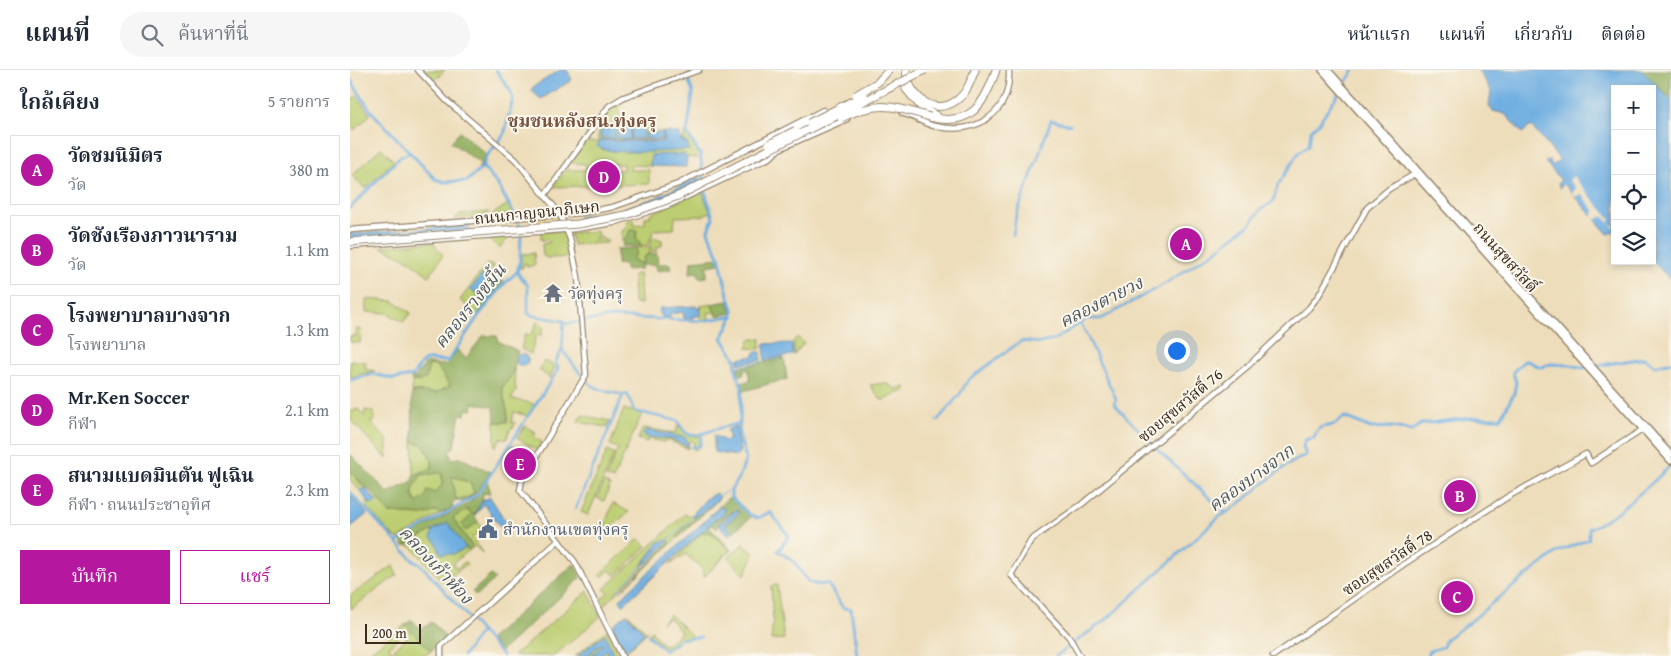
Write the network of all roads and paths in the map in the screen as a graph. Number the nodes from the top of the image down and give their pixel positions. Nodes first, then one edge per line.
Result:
1 (418, 70) edge
2 (699, 70) edge
3 (889, 70) edge
4 (902, 70) edge
5 (906, 70) edge
6 (915, 70) edge
7 (925, 70) edge
8 (976, 70) edge
9 (996, 70) edge
10 (1009, 70) edge
11 (1325, 71) edge
12 (1344, 91) junction
13 (877, 92) junction
14 (962, 118) junction
15 (809, 123) junction
16 (833, 125) junction
17 (764, 141) junction
18 (777, 146) junction
19 (771, 157) junction
20 (1415, 174) junction
21 (545, 195) junction
22 (560, 214) junction
23 (567, 229) junction
24 (350, 230) edge
25 (350, 237) edge
26 (350, 242) edge
27 (350, 246) edge
28 (1587, 364) junction
29 (1633, 416) junction
30 (1642, 430) junction
31 (1670, 459) edge
32 (558, 540) junction
33 (441, 656) edge
34 (622, 656) edge
35 (1080, 656) edge
36 (1273, 656) edge

1 - 21 main road
2 - 21 main road
3 - 15 highway, bridge
4 - 14 highway
5 - 8 highway
6 - 13 highway
7 - 13 highway, bridge
9 - 14 highway
10 - 16 main road
11 - 12 main road, ถนนสุขสวัสดิ์
12 - 20 main road, ถนนสุขสวัสดิ์
12 - 28 main road, ถนนสุขสวัสดิ์
13 - 15 highway, ถนนกาญจนาภิเษก, bridge
13 - 18 highway, ถนนกาญจนาภิเษก, bridge
14 - 18 highway, bridge
15 - 25 highway, ถนนกาญจนาภิเษก, bridge
16 - 17 main road
16 - 19 main road
17 - 19 main road
17 - 22 main road
18 - 26 highway, ถนนกาญจนาภิเษก, bridge
19 - 23 main road
20 - 28 main road, ถนนสุขสวัสดิ์
20 - 35 main road, ซอยสุขสวัสดิ์ 76
21 - 22 main road
22 - 23 main road
22 - 24 main road
23 - 27 main road
23 - 32 main road
28 - 29 main road, ถนนสุขสวัสดิ์
29 - 30 main road, ถนนสุขสวัสดิ์
29 - 31 main road, ถนนสุขสวัสดิ์
30 - 31 main road, ถนนสุขสวัสดิ์
30 - 36 main road, ซอยสุขสวัสดิ์ 78
32 - 33 main road
32 - 34 main road

